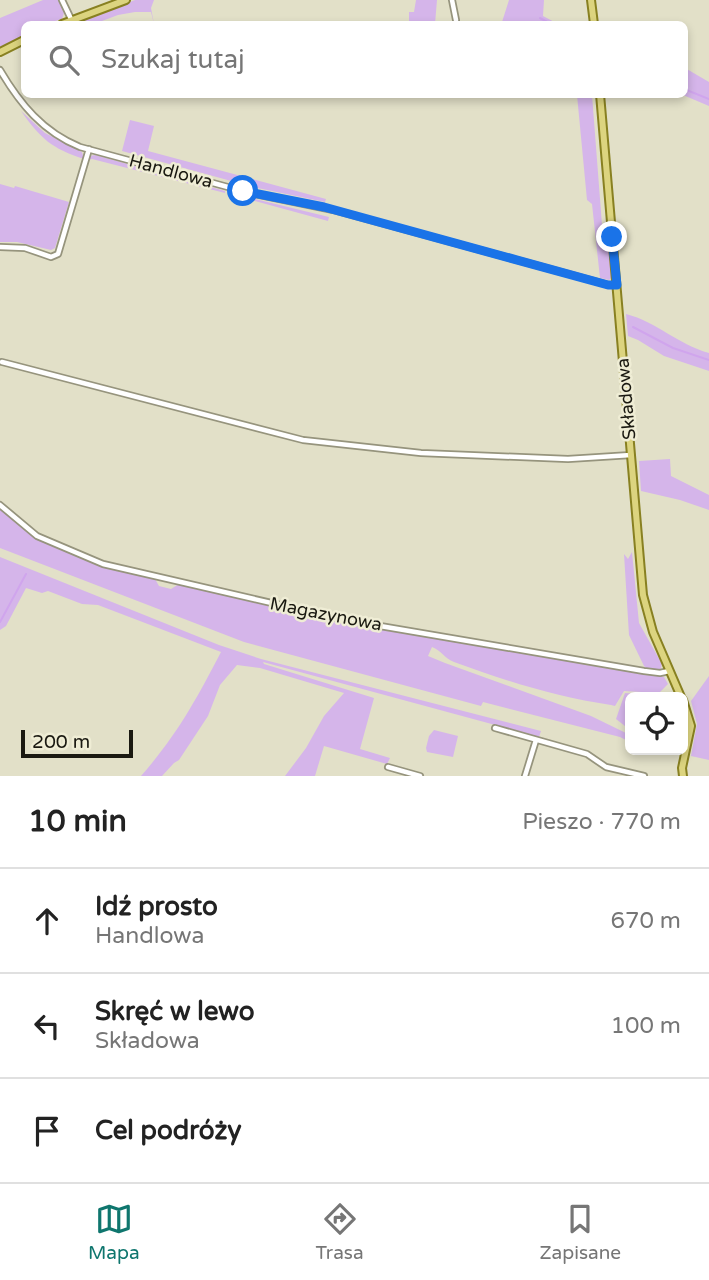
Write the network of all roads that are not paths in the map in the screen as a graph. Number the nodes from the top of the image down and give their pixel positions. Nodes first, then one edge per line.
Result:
1 (62, 0) edge
2 (126, 0) edge
3 (452, 0) edge
4 (591, 0) edge
5 (456, 20) dead end
6 (72, 21) joint
7 (594, 21) edge
8 (21, 42) edge
9 (0, 52) edge
10 (0, 70) edge
11 (600, 98) edge
12 (89, 149) junction
13 (0, 247) edge
14 (617, 285) junction
15 (1, 361) edge
16 (631, 455) junction
17 (0, 505) edge
18 (669, 671) junction
19 (679, 692) edge
20 (688, 716) edge
21 (495, 728) dead end
22 (688, 738) edge
23 (536, 740) junction
24 (684, 755) edge
25 (388, 767) dead end
26 (420, 776) edge
27 (526, 776) edge
28 (644, 776) edge
29 (683, 776) edge

1 - 6 street
2 - 6 main road
3 - 5 street
4 - 7 main road
8 - 9 main road
10 - 12 street, Handlowa
11 - 14 main road, Składowa
12 - 13 street
12 - 14 street, Handlowa
14 - 16 main road, Składowa
15 - 16 street
16 - 18 main road, Składowa
17 - 18 street, Magazynowa
18 - 19 main road, Składowa
20 - 22 main road, Składowa
21 - 23 street
23 - 27 street
23 - 28 street
24 - 29 main road, Składowa
25 - 26 street

